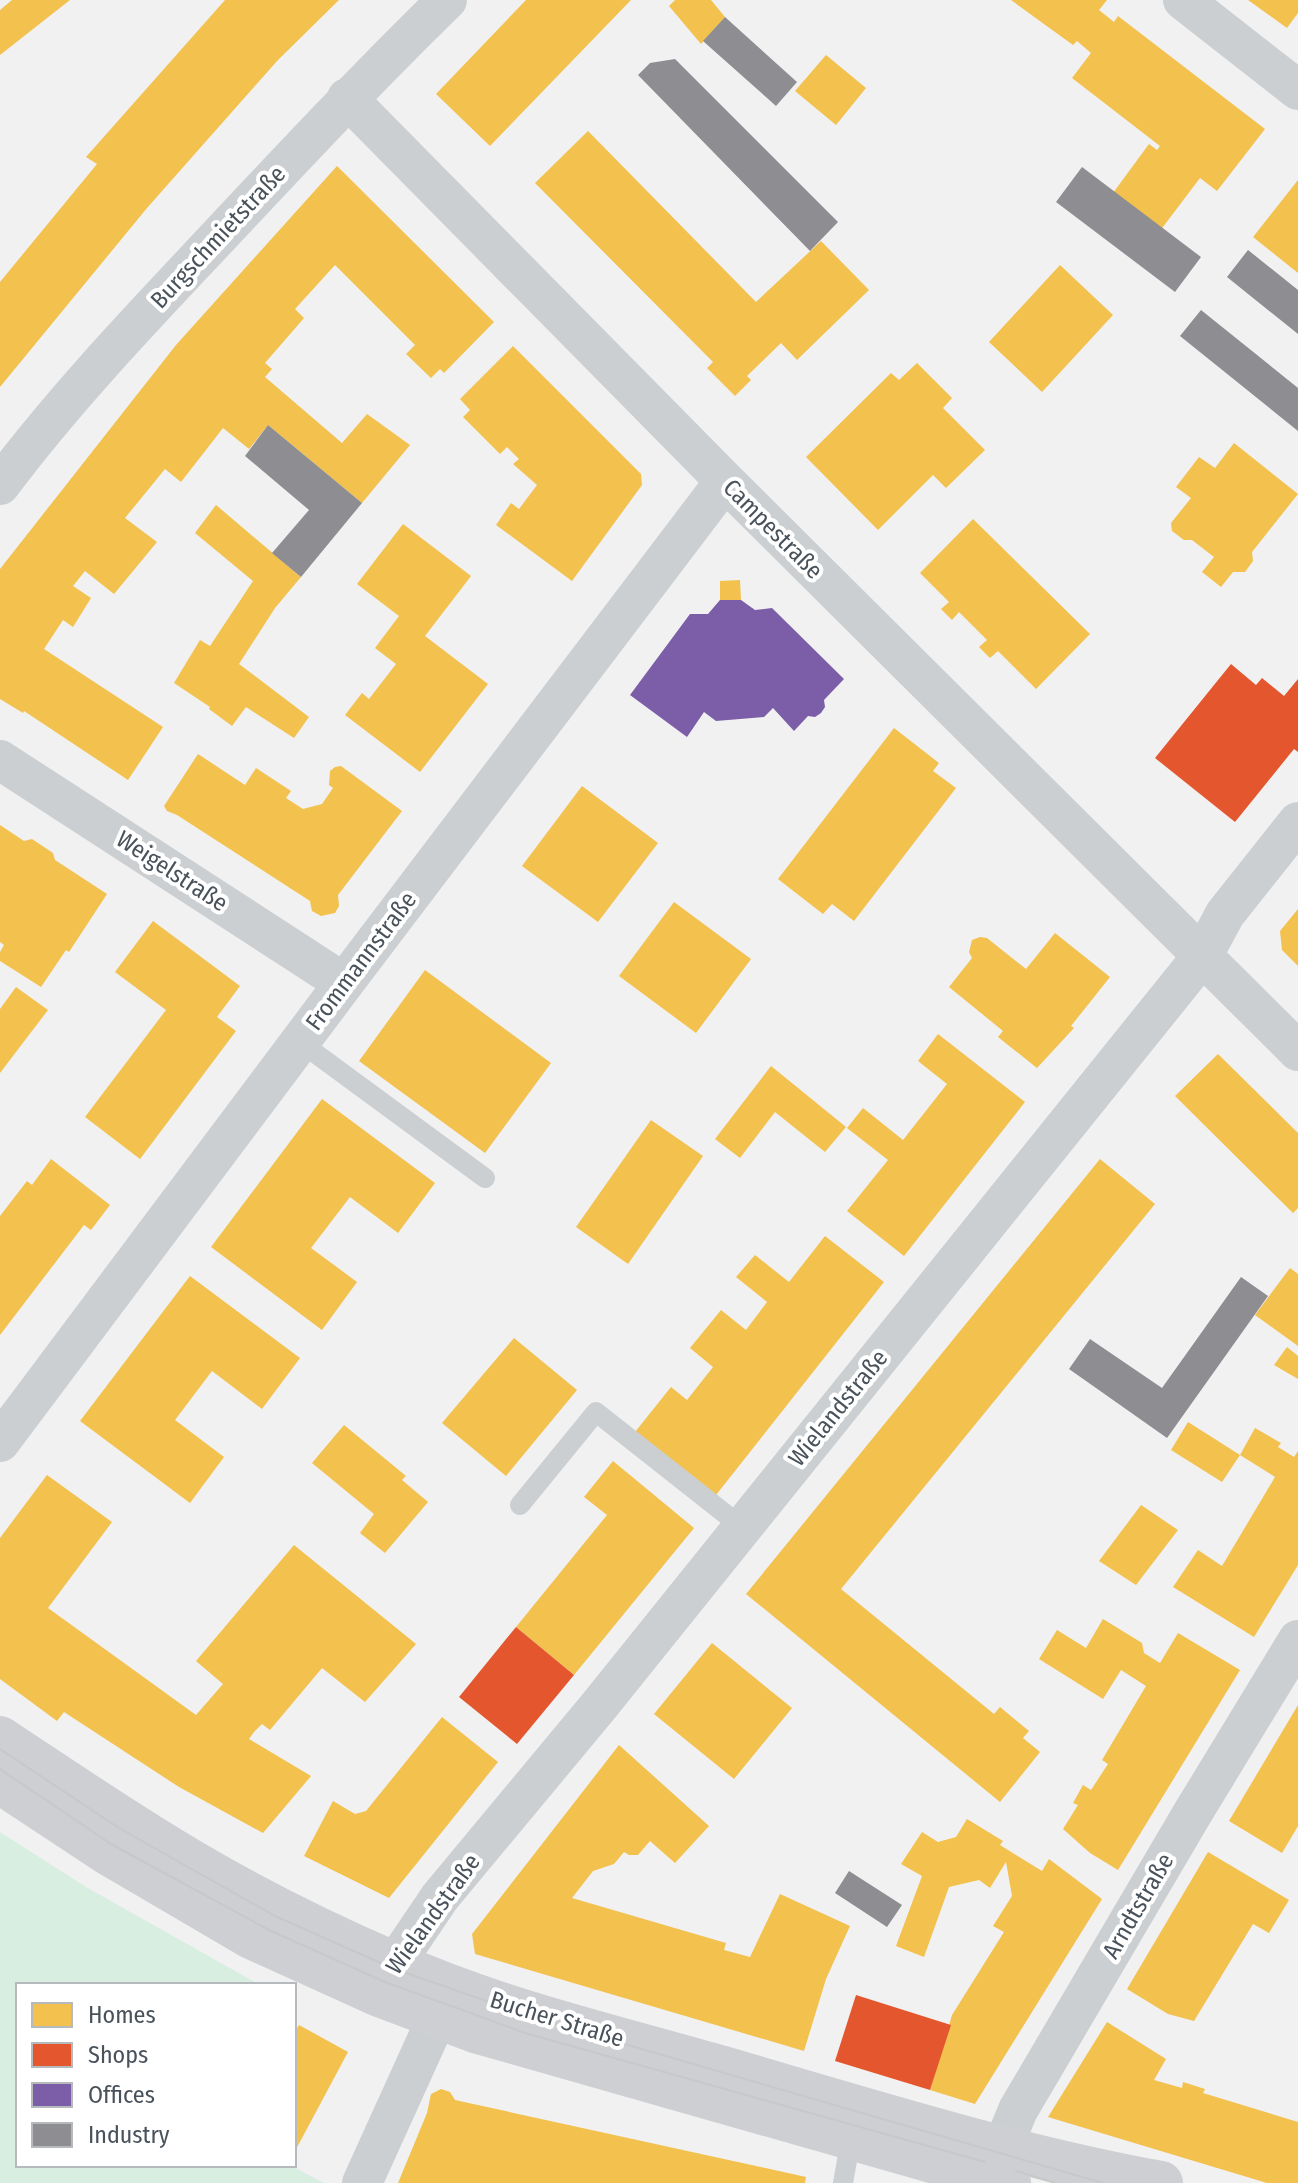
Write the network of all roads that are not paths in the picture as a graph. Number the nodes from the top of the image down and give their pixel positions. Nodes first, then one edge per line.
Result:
1 (447, 0) edge
2 (1183, 0) edge
3 (1298, 90) edge
4 (347, 98) junction
5 (725, 481) junction
6 (0, 485) edge
7 (0, 760) edge
8 (1298, 822) edge
9 (1203, 955) junction
10 (344, 983) junction
11 (300, 1042) junction
12 (1298, 1051) edge
13 (485, 1178) dead end
14 (0, 1442) edge
15 (520, 1505) dead end
16 (742, 1527) junction
17 (1298, 1640) edge
18 (0, 1738) edge
19 (0, 1782) edge
20 (387, 1980) junction
21 (445, 2002) junction
22 (851, 2138) junction
23 (1000, 2169) edge
24 (362, 2183) edge
25 (843, 2183) edge
26 (1161, 2183) edge

1 - 4 street, Burgschmietstraße
2 - 3 street
4 - 5 street, Campestraße
4 - 6 street, Burgschmietstraße
5 - 9 street, Campestraße
5 - 10 street, Frommannstraße
7 - 10 street, Weigelstraße
8 - 9 street, Wielandstraße
9 - 12 street, Campestraße
9 - 16 street, Wielandstraße
10 - 11 street, Frommannstraße
11 - 13 lane
11 - 14 street, Frommannstraße
15 - 16 lane
16 - 20 street, Wielandstraße
17 - 23 street, Arndtstraße
18 - 20 main road, Bucher Straße
19 - 20 main road, Bucher Straße
20 - 21 main road, Bucher Straße
21 - 22 main road, Bucher Straße
21 - 23 main road, Bucher Straße
21 - 24 street
22 - 23 main road, Bucher Straße
22 - 25 lane
23 - 26 main road, Bucher Straße

